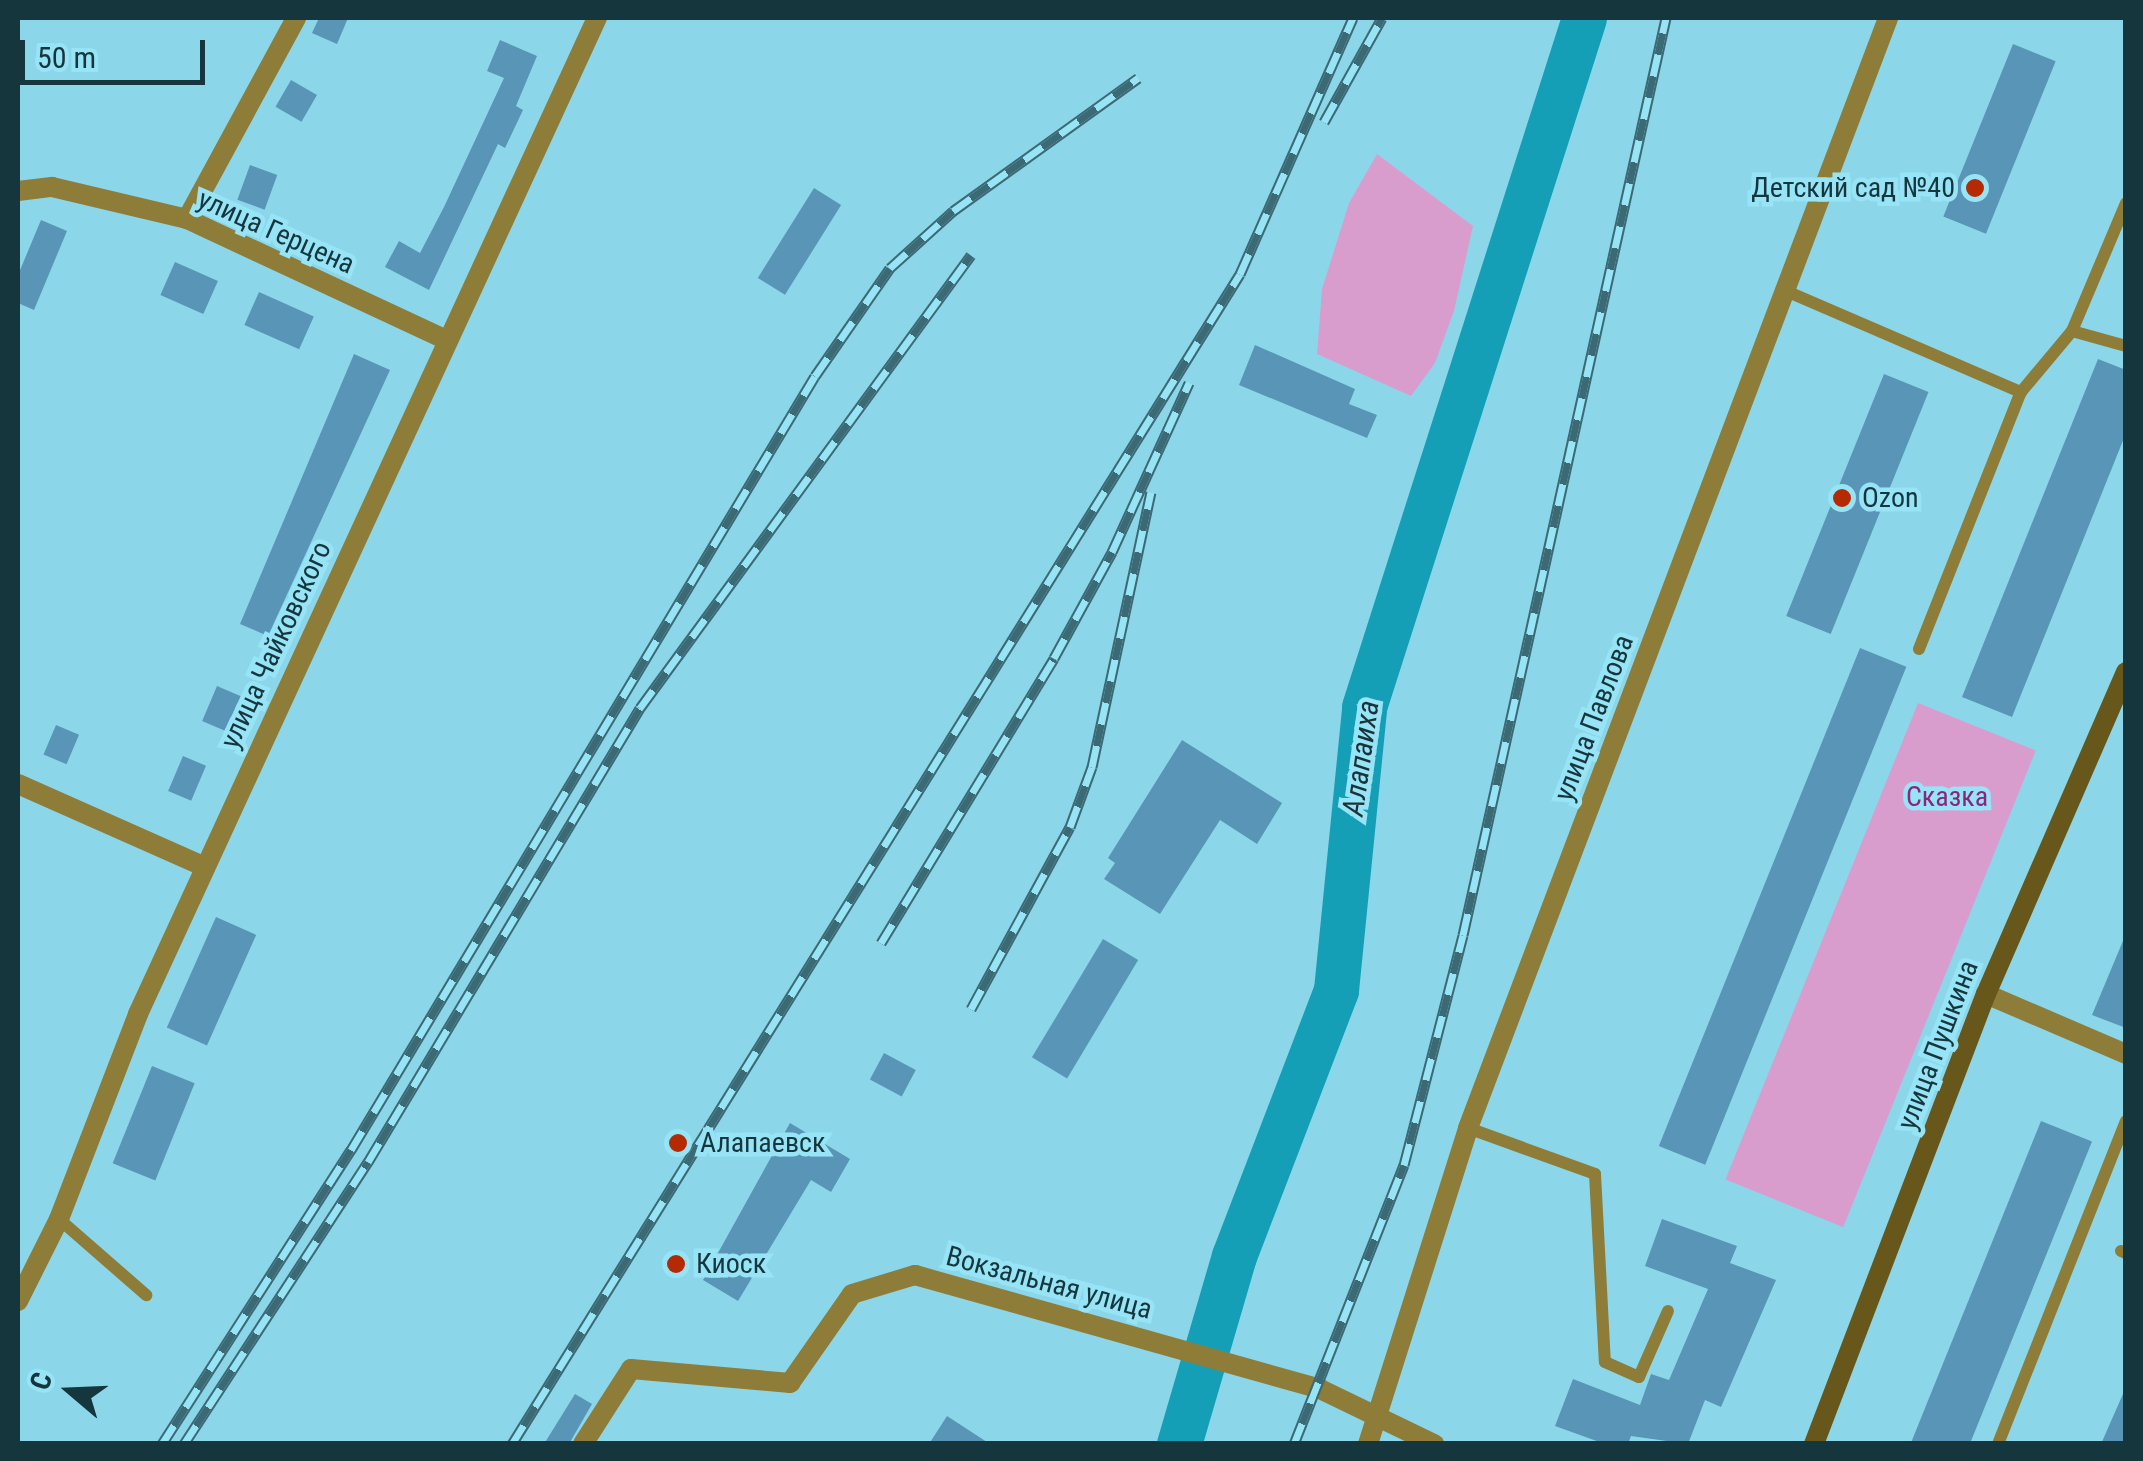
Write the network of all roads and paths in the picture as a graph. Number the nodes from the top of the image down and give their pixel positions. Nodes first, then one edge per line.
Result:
1 (296, 18) edge
2 (597, 18) edge
3 (1888, 18) edge
4 (18, 192) edge
5 (2126, 202) edge
6 (187, 219) junction
7 (1786, 292) junction
8 (2072, 330) junction
9 (447, 340) junction
10 (2126, 346) edge
11 (2022, 392) junction
12 (1919, 649) dead end
13 (2126, 672) edge
14 (18, 784) edge
15 (205, 866) junction
16 (1986, 994) junction
17 (2126, 1054) edge
18 (2126, 1122) edge
19 (1468, 1128) junction
20 (59, 1219) junction
21 (146, 1295) dead end
22 (18, 1301) edge
23 (1668, 1311) dead end
24 (1380, 1416) junction
25 (583, 1444) edge
26 (1368, 1444) edge
27 (1434, 1444) edge
28 (1814, 1444) edge
29 (1998, 1444) edge

1 - 6 street
2 - 9 street, улица Чайковского
3 - 7 street, улица Павлова
4 - 6 street, улица Герцена
5 - 8 lane
6 - 9 street, улица Герцена
7 - 11 lane
7 - 19 street, улица Павлова
8 - 10 lane
8 - 11 lane
9 - 15 street, улица Чайковского
11 - 12 lane
13 - 16 street, улица Пушкина
14 - 15 street
15 - 20 street, улица Чайковского
16 - 17 street
16 - 28 street, улица Пушкина
18 - 29 lane
19 - 23 lane
19 - 24 street, улица Павлова
20 - 21 lane
20 - 22 street, улица Чайковского
24 - 25 street, Вокзальная улица
24 - 26 street, улица Павлова
24 - 27 street

